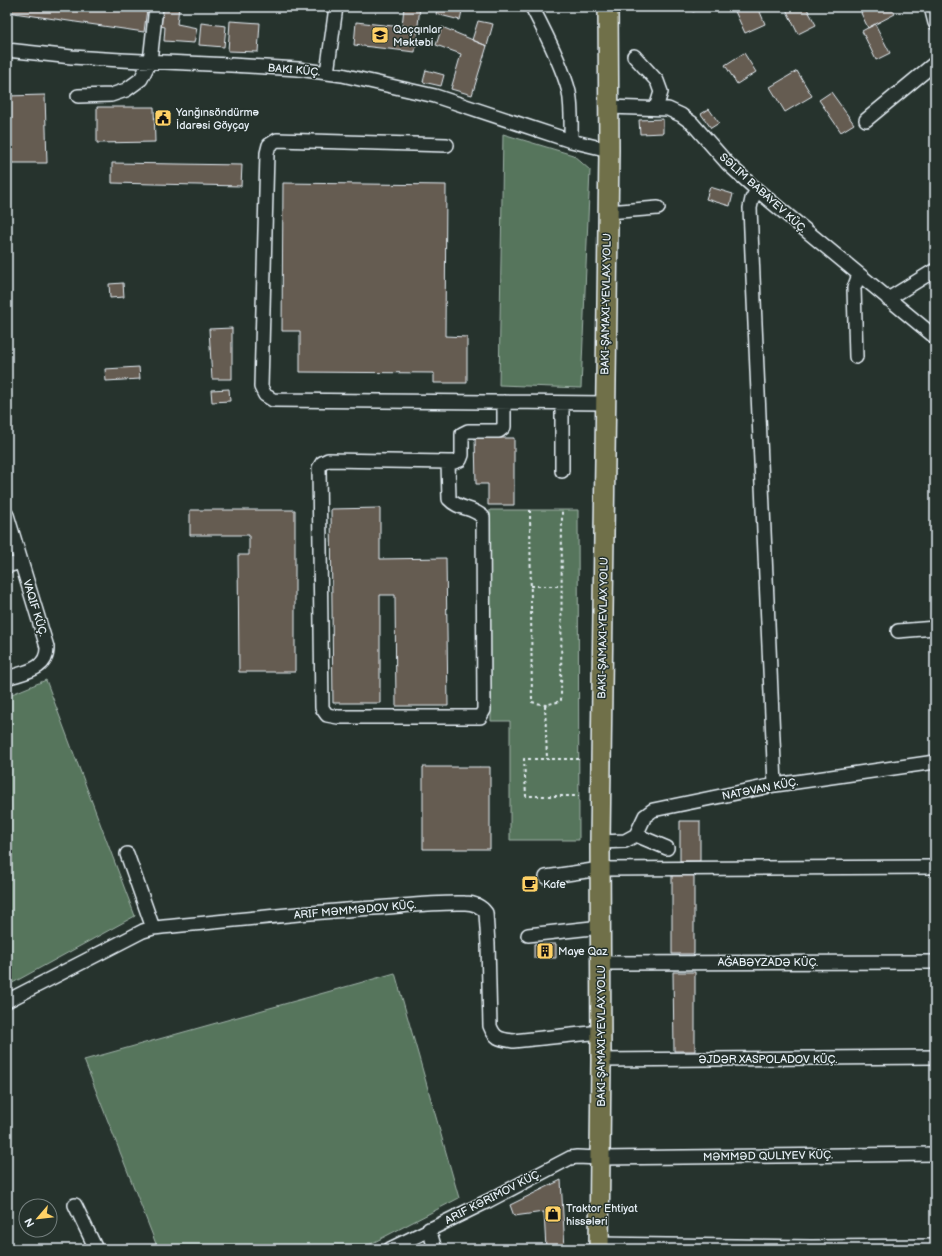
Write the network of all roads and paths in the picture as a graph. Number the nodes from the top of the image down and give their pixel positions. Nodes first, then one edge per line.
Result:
1 (156, 7) edge
2 (336, 7) edge
3 (532, 7) edge
4 (608, 7) edge
5 (931, 7) edge
6 (935, 23) edge
7 (7, 50) edge
8 (634, 56) dead end
9 (150, 62) junction
10 (935, 63) edge
11 (327, 73) junction
12 (78, 96) dead end
13 (608, 106) junction
14 (656, 108) junction
15 (866, 120) dead end
16 (571, 141) junction
17 (447, 145) dead end
18 (609, 150) junction
19 (757, 190) junction
20 (658, 208) dead end
21 (608, 212) junction
22 (935, 270) edge
23 (859, 275) junction
24 (888, 299) junction
25 (935, 337) edge
26 (856, 357) dead end
27 (504, 402) junction
28 (562, 403) junction
29 (605, 403) junction
30 (448, 462) junction
31 (562, 471) dead end
32 (530, 510) dead end
33 (562, 510) dead end
34 (7, 518) edge
35 (21, 562) junction
36 (7, 566) edge
37 (531, 586) junction
38 (562, 586) junction
39 (935, 628) edge
40 (898, 631) dead end
41 (7, 678) edge
42 (545, 705) junction
43 (579, 758) dead end
44 (548, 759) junction
45 (935, 762) edge
46 (775, 785) junction
47 (579, 796) dead end
48 (636, 835) junction
49 (600, 842) junction
50 (668, 848) dead end
51 (127, 854) dead end
52 (935, 866) edge
53 (600, 869) junction
54 (546, 877) dead end
55 (601, 927) junction
56 (153, 928) junction
57 (528, 935) dead end
58 (935, 962) edge
59 (601, 963) junction
60 (7, 1001) edge
61 (601, 1032) junction
62 (935, 1057) edge
63 (601, 1060) junction
64 (935, 1154) edge
65 (600, 1158) junction
66 (75, 1205) dead end
67 (429, 1229) junction
68 (935, 1246) edge
69 (599, 1247) edge
70 (96, 1249) edge
71 (390, 1249) edge
72 (435, 1249) edge

1 - 9 street
2 - 11 street
3 - 16 street
4 - 13 highway
5 - 6 street
7 - 9 street
8 - 14 street
9 - 11 street
9 - 12 street
10 - 15 street
11 - 16 street
13 - 14 street, SƏLIM BABAYEV KÜÇ.
13 - 18 highway
14 - 19 street, SƏLIM BABAYEV KÜÇ.
16 - 18 street
17 - 27 street
18 - 21 highway
19 - 23 street, SƏLIM BABAYEV KÜÇ.
19 - 46 street
20 - 21 street
21 - 29 highway
22 - 24 street
23 - 24 street, SƏLIM BABAYEV KÜÇ.
23 - 26 street
24 - 25 street, SƏLIM BABAYEV KÜÇ.
27 - 28 street
27 - 30 street
28 - 29 street
28 - 31 street
29 - 49 highway
30 - 30 street
32 - 37 path
33 - 38 path
34 - 35 street, VAQIF KÜÇ.
35 - 36 street
35 - 41 street, VAQIF KÜÇ.
37 - 38 path
37 - 42 path
38 - 42 path
39 - 40 street
42 - 44 path
43 - 44 path
44 - 47 path
45 - 46 street, NATƏVAN KÜÇ.
46 - 48 street, NATƏVAN KÜÇ.
48 - 49 street
48 - 50 street
49 - 53 highway
51 - 56 street
52 - 53 street
53 - 54 street
53 - 55 highway
55 - 57 street
55 - 59 highway
56 - 60 street, ARIF MƏMMƏDOV KÜÇ.
56 - 61 street, ARIF MƏMMƏDOV KÜÇ.
58 - 59 street, AĞABƏYZADƏ KÜÇ.
59 - 61 highway
61 - 63 highway
62 - 63 street, ƏJDƏR XASPOLADOV KÜÇ.
63 - 65 highway
64 - 65 street, MƏMMƏD QULIYEV KÜÇ.
65 - 67 street, ARIF KƏRIMOV KÜÇ.
65 - 69 highway
66 - 70 street
67 - 71 street, ARIF KƏRIMOV KÜÇ.
67 - 72 street
68 - 69 street

